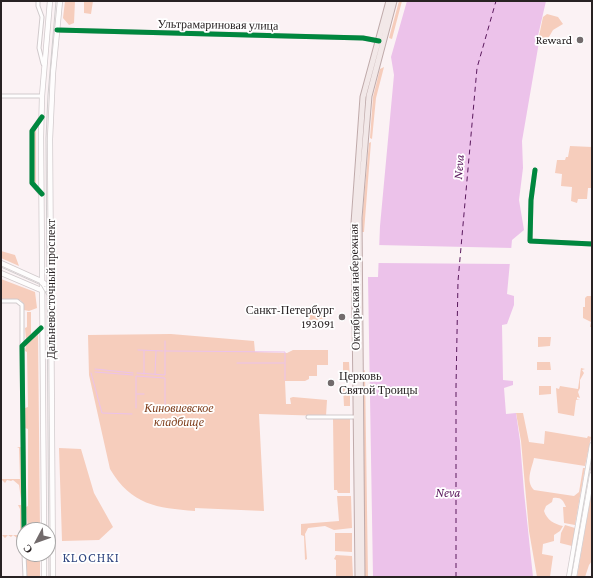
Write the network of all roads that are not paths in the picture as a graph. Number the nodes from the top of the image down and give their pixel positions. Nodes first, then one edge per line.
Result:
1 (38, 1) edge
2 (50, 1) edge
3 (60, 1) edge
4 (389, 1) edge
5 (394, 1) edge
6 (57, 30) junction
7 (379, 42) junction
8 (44, 66) junction
9 (1, 96) edge
10 (42, 96) junction
11 (42, 116) junction
12 (535, 170) dead end
13 (42, 194) junction
14 (592, 244) edge
15 (1, 263) edge
16 (1, 273) edge
17 (41, 281) junction
18 (51, 288) junction
19 (41, 290) junction
20 (1, 301) edge
21 (41, 328) junction
22 (22, 346) junction
23 (308, 416) dead end
24 (355, 417) junction
25 (592, 445) edge
26 (592, 475) edge
27 (43, 497) junction
28 (52, 498) junction
29 (24, 522) edge
30 (44, 522) edge
31 (24, 562) edge
32 (44, 562) edge
33 (25, 577) edge
34 (44, 577) edge
35 (52, 577) edge
36 (358, 577) edge
37 (362, 577) edge
38 (569, 577) edge
39 (574, 577) edge

1 - 8 street
2 - 8 main road, Дальневосточный проспект
3 - 6 main road, Дальневосточный проспект
4 - 7 main road, Октябрьская набережная
5 - 37 main road, Октябрьская набережная
6 - 7 street, Ультрамариновая улица
6 - 18 main road, Дальневосточный проспект
7 - 24 main road, Октябрьская набережная
8 - 10 main road, Дальневосточный проспект
9 - 10 street
10 - 11 main road, Дальневосточный проспект
11 - 13 main road, Дальневосточный проспект
11 - 13 street
12 - 14 street
13 - 17 main road, Дальневосточный проспект
15 - 17 main road
16 - 19 main road
17 - 18 main road
17 - 19 main road, Дальневосточный проспект
18 - 19 main road
18 - 28 main road, Дальневосточный проспект
19 - 21 main road, Дальневосточный проспект
20 - 22 street
21 - 22 street
21 - 27 main road, Дальневосточный проспект
22 - 29 street
23 - 24 street
24 - 36 main road, Октябрьская набережная
25 - 38 main road
26 - 39 main road
27 - 28 main road
27 - 30 main road, Дальневосточный проспект
28 - 35 main road, Дальневосточный проспект
31 - 33 street
32 - 34 main road

